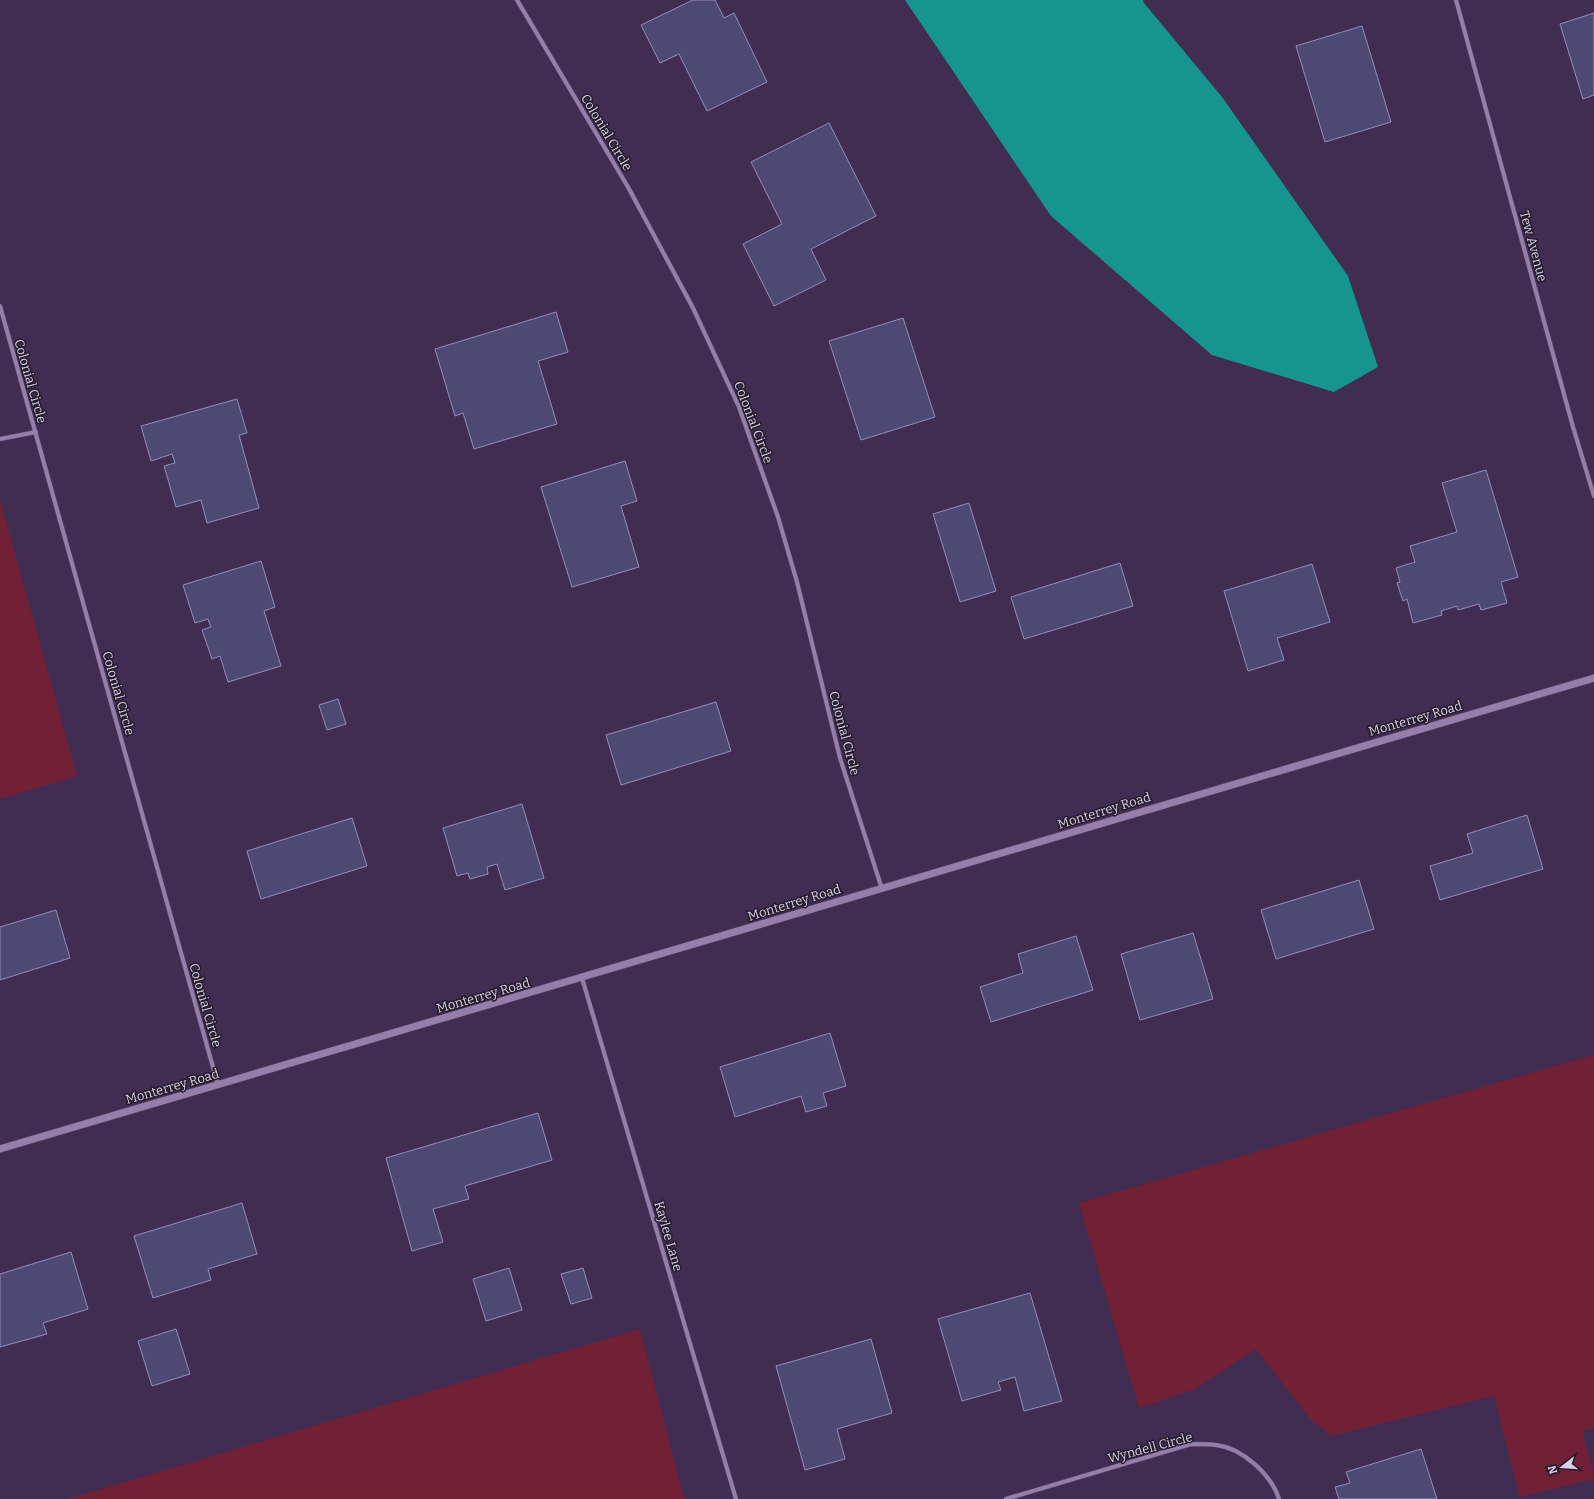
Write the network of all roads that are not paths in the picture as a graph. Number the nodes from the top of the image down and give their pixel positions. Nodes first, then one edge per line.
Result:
1 (516, 0) edge
2 (1456, 0) edge
3 (0, 306) edge
4 (36, 432) junction
5 (0, 439) edge
6 (1594, 496) edge
7 (1594, 678) edge
8 (882, 888) junction
9 (582, 978) junction
10 (219, 1085) junction
11 (0, 1149) edge
12 (736, 1499) edge
13 (1006, 1499) edge
14 (1279, 1499) edge

1 - 8 street, Colonial Circle
2 - 6 street, Tew Avenue
3 - 4 street, Colonial Circle
4 - 5 street
4 - 10 street, Colonial Circle
7 - 8 street, Monterrey Road
8 - 9 street, Monterrey Road
9 - 10 street, Monterrey Road
9 - 12 street, Kaylee Lane
10 - 11 street, Monterrey Road
13 - 14 street, Wyndell Circle

